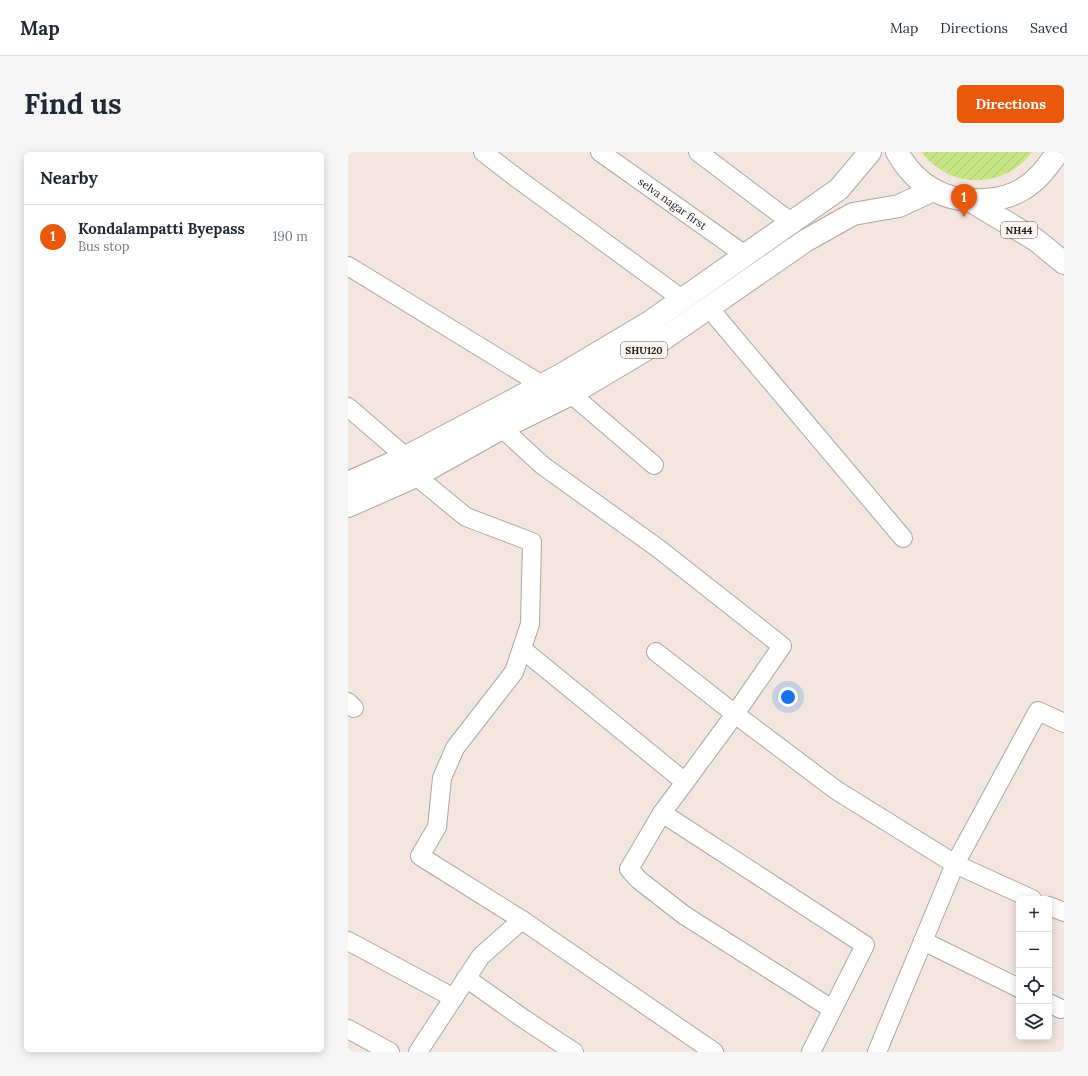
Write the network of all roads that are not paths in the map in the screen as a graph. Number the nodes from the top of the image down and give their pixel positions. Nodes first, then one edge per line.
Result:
1 (483, 152) edge
2 (600, 152) edge
3 (698, 152) edge
4 (870, 152) edge
5 (897, 152) edge
6 (1058, 152) edge
7 (1064, 170) edge
8 (933, 190) junction
9 (971, 201) junction
10 (792, 223) junction
11 (745, 256) junction
12 (1064, 263) edge
13 (348, 266) edge
14 (682, 299) junction
15 (708, 308) junction
16 (542, 385) junction
17 (571, 394) junction
18 (348, 407) edge
19 (502, 428) junction
20 (406, 457) junction
21 (654, 465) dead end
22 (416, 476) junction
23 (348, 483) edge
24 (348, 506) edge
25 (903, 538) dead end
26 (522, 649) junction
27 (656, 652) dead end
28 (735, 714) junction
29 (1064, 723) edge
30 (685, 782) junction
31 (662, 814) junction
32 (955, 864) junction
33 (1025, 896) edge
34 (1052, 907) edge
35 (1064, 912) edge
36 (522, 920) junction
37 (348, 941) edge
38 (923, 941) junction
39 (466, 978) junction
40 (1016, 987) edge
41 (454, 998) junction
42 (832, 1009) junction
43 (348, 1029) edge
44 (390, 1052) edge
45 (418, 1052) edge
46 (574, 1052) edge
47 (714, 1052) edge
48 (811, 1052) edge
49 (877, 1052) edge

1 - 14 street
2 - 11 street, selva nagar first
3 - 10 street
4 - 10 main road, SHU120
5 - 8 main road, NH44
6 - 7 main road, NH44
6 - 9 main road, NH44
8 - 9 main road, NH44
8 - 15 main road, SHU120
9 - 12 main road, NH44
10 - 11 main road, SHU120
11 - 14 main road, SHU120
13 - 16 street
14 - 16 main road, SHU120
15 - 17 main road, SHU120
15 - 25 street
16 - 20 main road, SHU120
17 - 19 main road, SHU120
17 - 21 street
18 - 20 street
19 - 22 main road, SHU120
19 - 28 street
20 - 23 main road, SHU120
22 - 24 main road, SHU120
22 - 26 street
26 - 30 street
26 - 36 street
27 - 28 street
28 - 30 street
28 - 32 street
29 - 32 street
30 - 31 street
31 - 42 street
31 - 42 street
32 - 33 street
32 - 38 street
34 - 35 street
36 - 39 street
36 - 47 street
37 - 41 street
38 - 40 street
38 - 49 street
39 - 41 street
39 - 46 street
41 - 45 street
42 - 48 street
43 - 44 street

